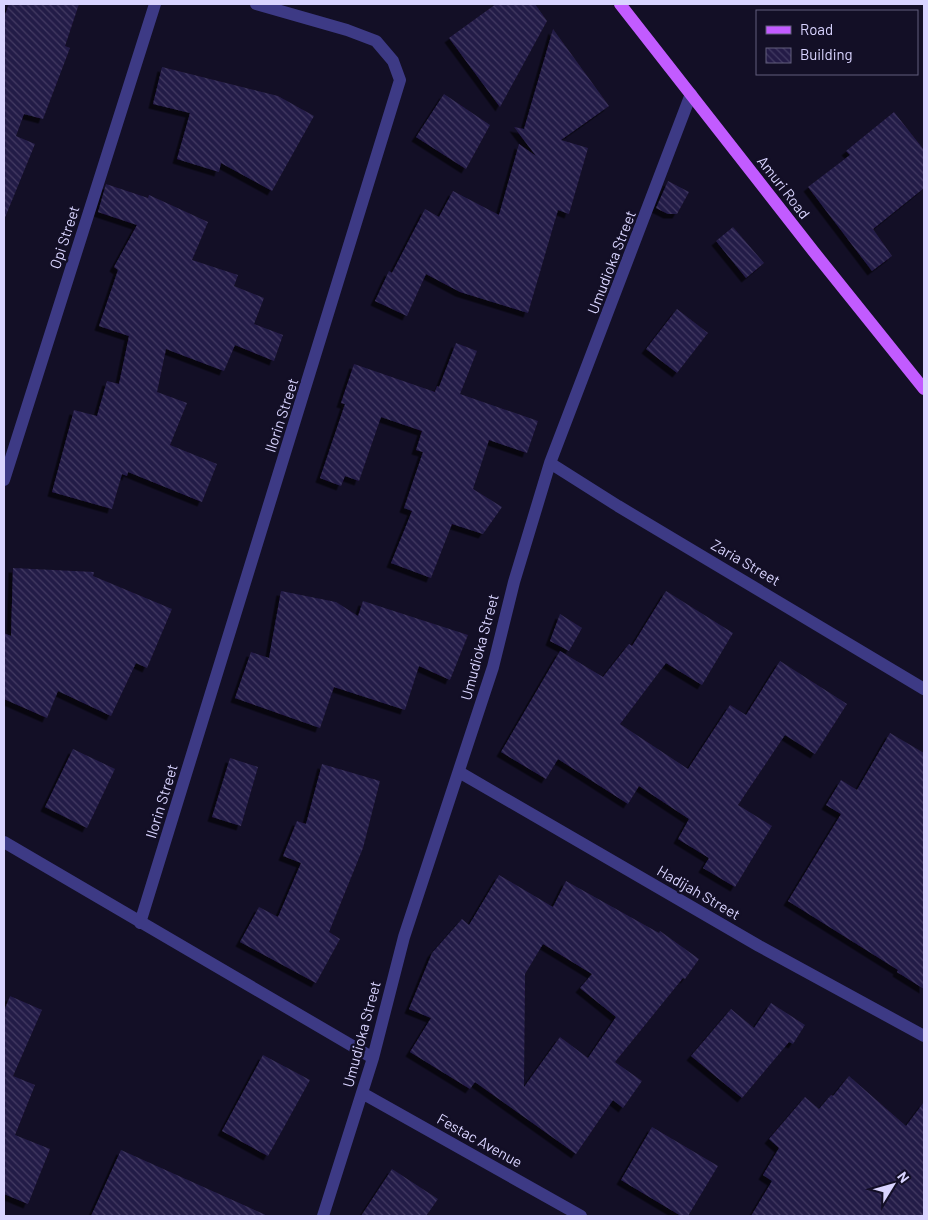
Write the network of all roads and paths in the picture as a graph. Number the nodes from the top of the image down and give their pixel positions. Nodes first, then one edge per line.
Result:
1 (156, 4) edge
2 (256, 4) edge
3 (620, 4) edge
4 (692, 94) junction
5 (924, 389) edge
6 (550, 463) junction
7 (4, 480) edge
8 (924, 689) edge
9 (459, 772) junction
10 (4, 842) edge
11 (140, 924) junction
12 (924, 1036) edge
13 (373, 1058) junction
14 (362, 1093) junction
15 (323, 1216) edge
16 (581, 1216) edge

1 - 7 street, Opi Street
2 - 11 street, Ilorin Street
3 - 4 main road, Amuri Road
4 - 5 main road, Amuri Road
4 - 6 street, Umudioka Street
6 - 8 street, Zaria Street
6 - 9 street, Umudioka Street
9 - 12 street, Hadijah Street
9 - 13 street, Umudioka Street
10 - 11 street
11 - 13 street
13 - 14 street, Umudioka Street
14 - 15 street, Umudioka Street
14 - 16 street, Festac Avenue

